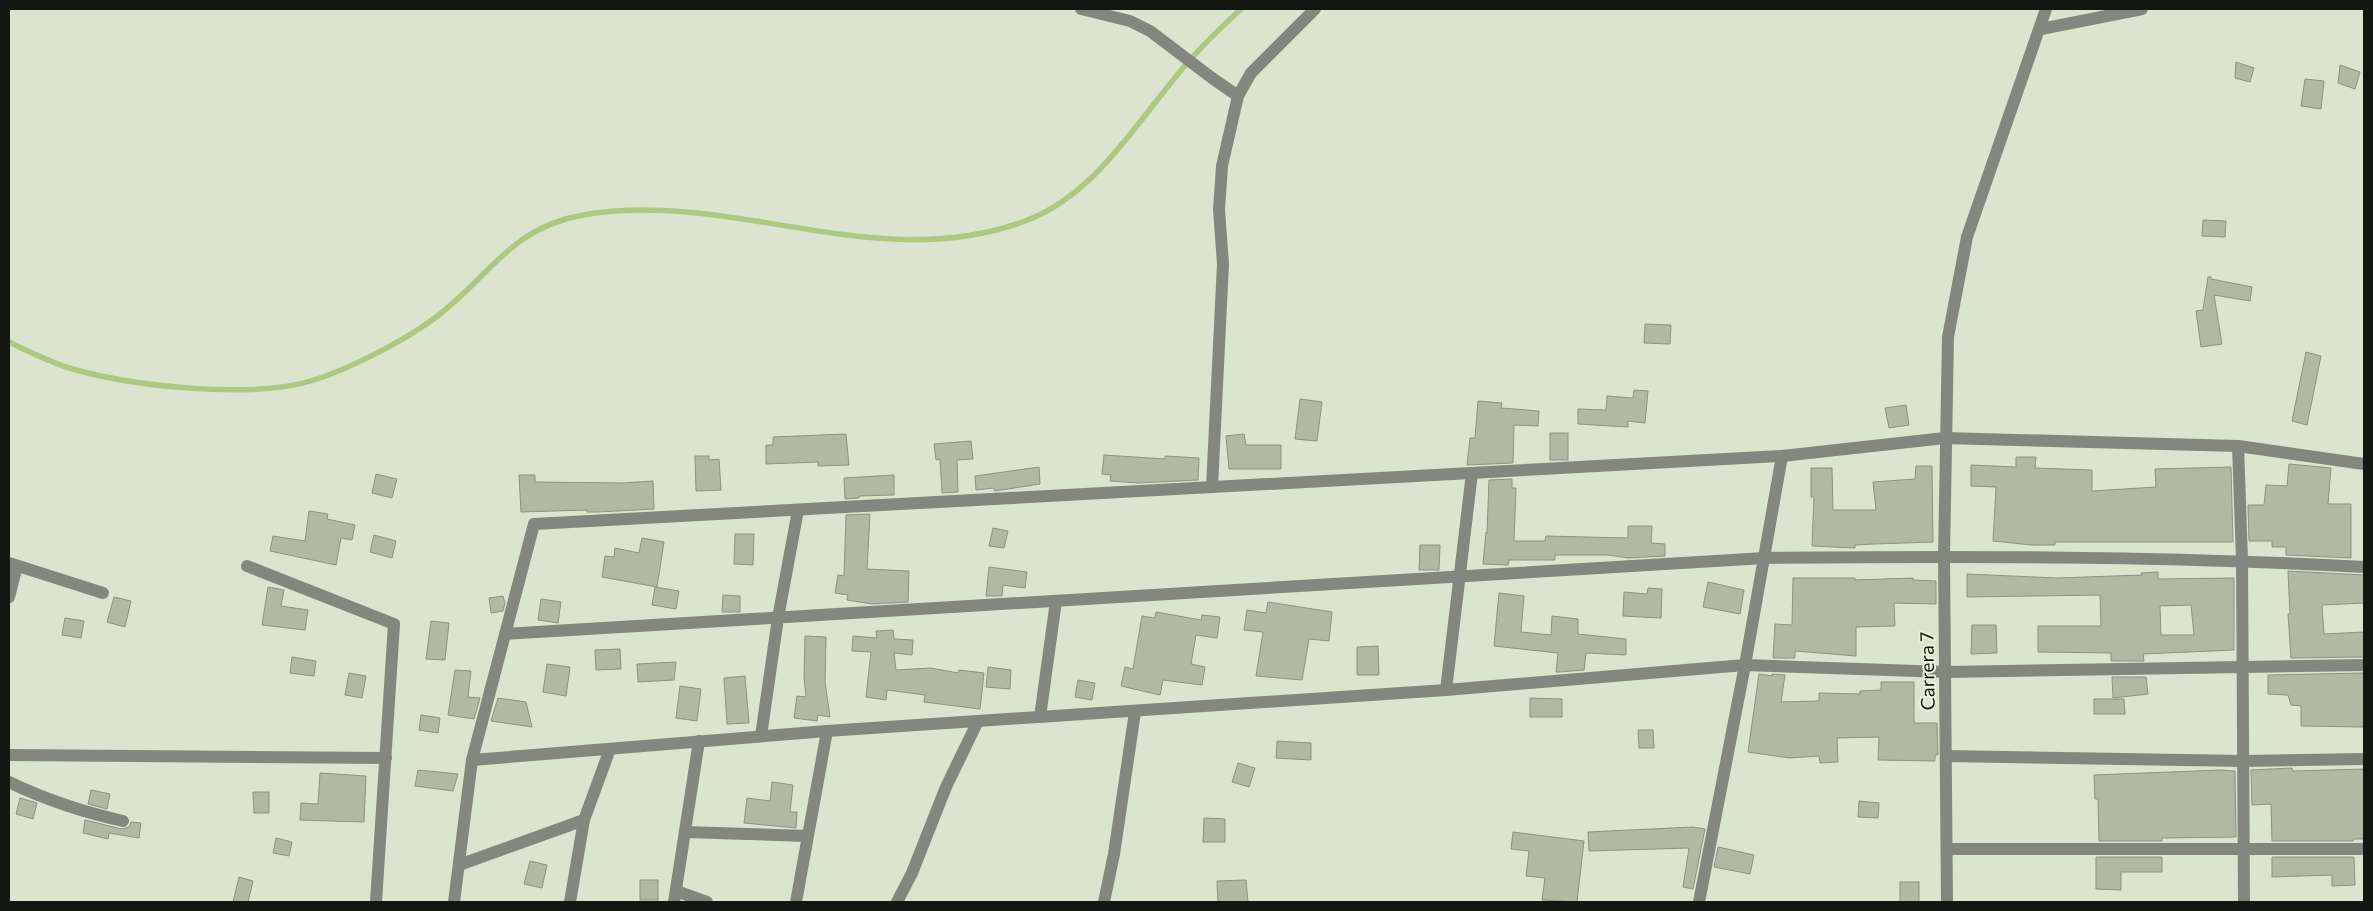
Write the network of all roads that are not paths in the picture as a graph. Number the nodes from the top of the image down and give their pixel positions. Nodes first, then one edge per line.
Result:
1 (1081, 9) edge
2 (1315, 9) edge
3 (2046, 9) edge
4 (2142, 9) edge
5 (2040, 29) junction
6 (1238, 96) junction
7 (1946, 438) junction
8 (2238, 446) junction
9 (1782, 456) junction
10 (2364, 464) edge
11 (1472, 473) junction
12 (1212, 488) junction
13 (798, 510) junction
14 (1944, 556) junction
15 (1765, 558) junction
16 (2242, 560) junction
17 (13, 564) edge
18 (247, 566) dead end
19 (2364, 567) edge
20 (1459, 576) junction
21 (104, 592) dead end
22 (9, 597) edge
23 (1056, 601) junction
24 (778, 618) junction
25 (505, 634) junction
26 (1745, 665) junction
27 (2364, 665) edge
28 (2243, 667) junction
29 (1946, 672) junction
30 (1446, 690) junction
31 (1135, 712) junction
32 (1040, 717) junction
33 (978, 721) junction
34 (827, 731) junction
35 (761, 736) junction
36 (699, 741) junction
37 (610, 749) junction
38 (9, 755) edge
39 (1946, 756) junction
40 (386, 758) junction
41 (2364, 759) edge
42 (472, 760) junction
43 (2244, 761) junction
44 (9, 782) edge
45 (584, 820) junction
46 (123, 821) dead end
47 (685, 832) junction
48 (808, 836) junction
49 (1947, 848) junction
50 (2244, 849) junction
51 (2364, 849) edge
52 (459, 865) junction
53 (675, 896) edge
54 (376, 902) edge
55 (454, 902) edge
56 (570, 902) edge
57 (708, 902) edge
58 (796, 902) edge
59 (897, 902) edge
60 (1104, 902) edge
61 (1698, 902) edge
62 (1947, 902) edge
63 (2244, 902) edge

1 - 6 street
2 - 6 street
3 - 5 street, Carrera 7
4 - 5 street
5 - 7 street, Carrera 7
6 - 12 street
7 - 8 street
7 - 9 street
7 - 14 street, Carrera 7
8 - 10 street
8 - 16 street
9 - 11 street
9 - 15 street
11 - 12 street
11 - 20 street
12 - 13 street
13 - 24 street
13 - 25 street
14 - 15 street
14 - 16 street
14 - 29 street, Carrera 7
15 - 20 street
15 - 26 street
16 - 19 street
16 - 28 street
17 - 21 street
17 - 22 street
18 - 40 street
20 - 23 street
20 - 30 street
23 - 24 street
23 - 32 street
24 - 25 street
24 - 35 street
25 - 42 street
26 - 29 street
26 - 30 street
26 - 61 street
27 - 28 street
28 - 29 street
28 - 43 street
29 - 39 street, Carrera 7
30 - 31 street
31 - 32 street
31 - 60 street
32 - 33 street
33 - 34 street
33 - 59 street
34 - 35 street
34 - 48 street
35 - 36 street
36 - 37 street
36 - 47 street
37 - 42 street
37 - 45 street
38 - 40 street
39 - 43 street
39 - 49 street, Carrera 7
40 - 54 street
41 - 43 street
42 - 52 street
43 - 50 street
44 - 46 street
45 - 52 street
45 - 56 street
47 - 48 street
47 - 53 street
48 - 58 street
49 - 50 street
49 - 62 street, Carrera 7
50 - 51 street
50 - 63 street
52 - 55 street
53 - 57 street

